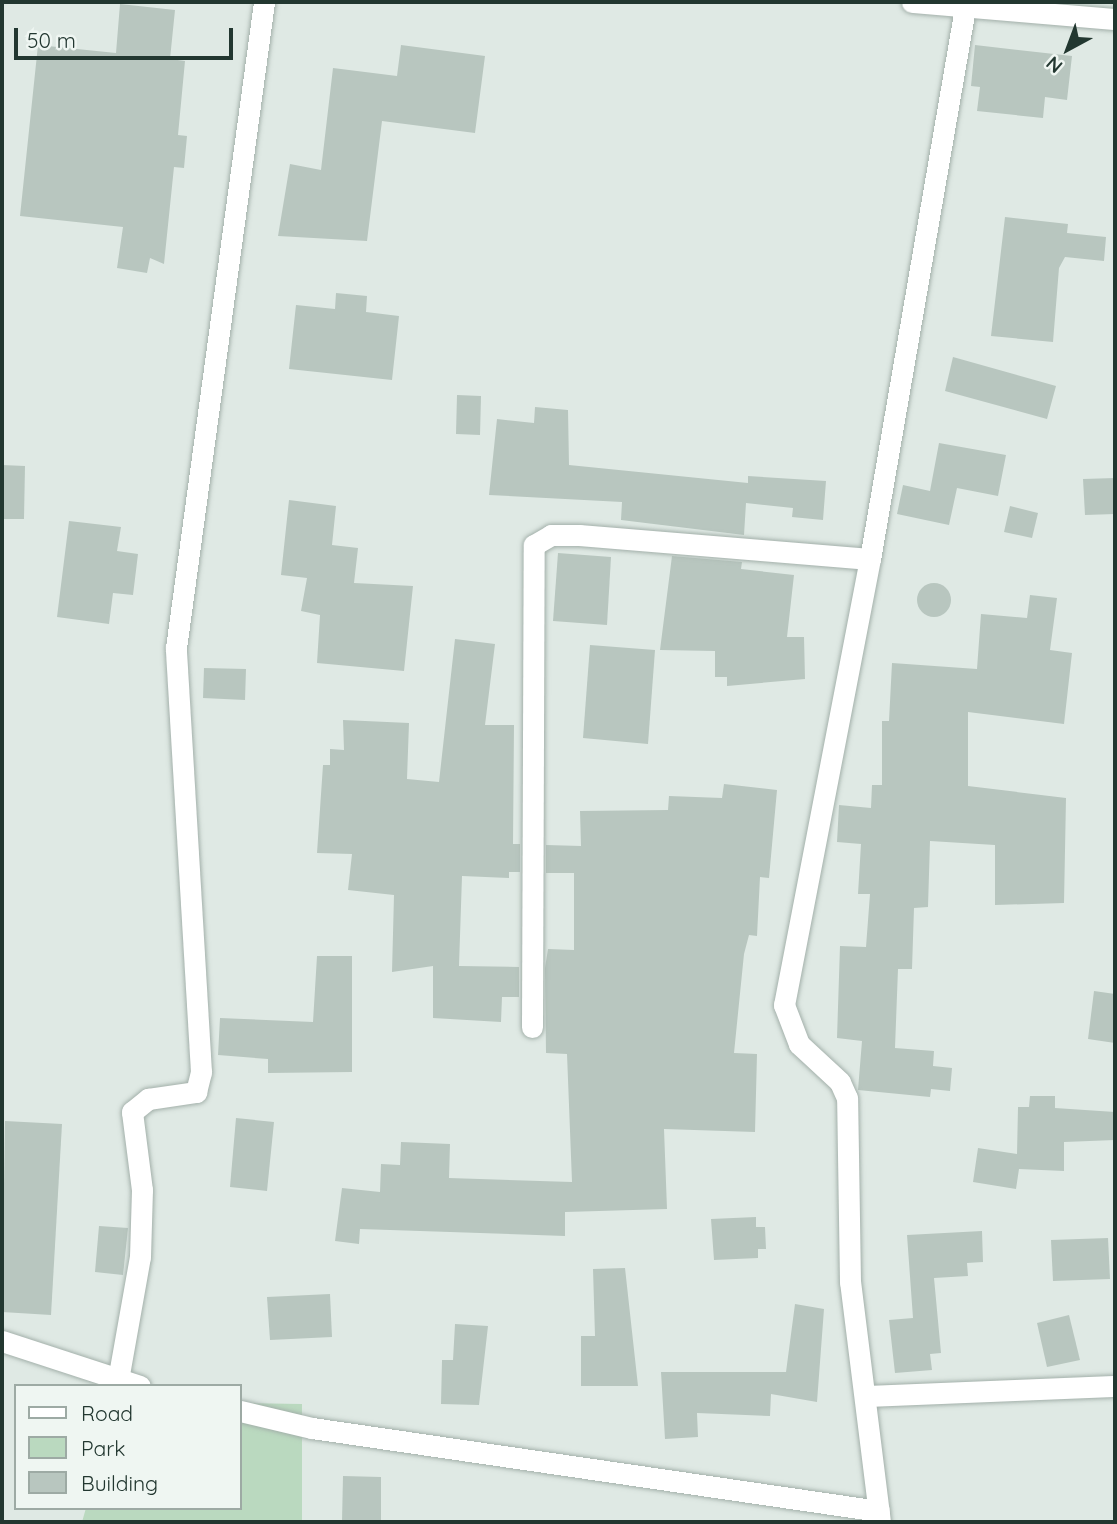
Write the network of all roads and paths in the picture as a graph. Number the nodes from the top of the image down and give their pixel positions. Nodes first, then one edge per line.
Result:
1 (264, 2) edge
2 (912, 2) edge
3 (966, 4) edge
4 (1115, 19) edge
5 (870, 559) junction
6 (532, 1027) dead end
7 (2, 1341) edge
8 (118, 1380) junction
9 (133, 1384) edge
10 (1115, 1386) edge
11 (865, 1396) junction
12 (242, 1411) edge
13 (880, 1517) edge

1 - 8 street
2 - 3 street
3 - 4 street
3 - 5 street
5 - 6 street
5 - 11 street
7 - 8 street
8 - 9 street
10 - 11 street
11 - 13 street
12 - 13 street

